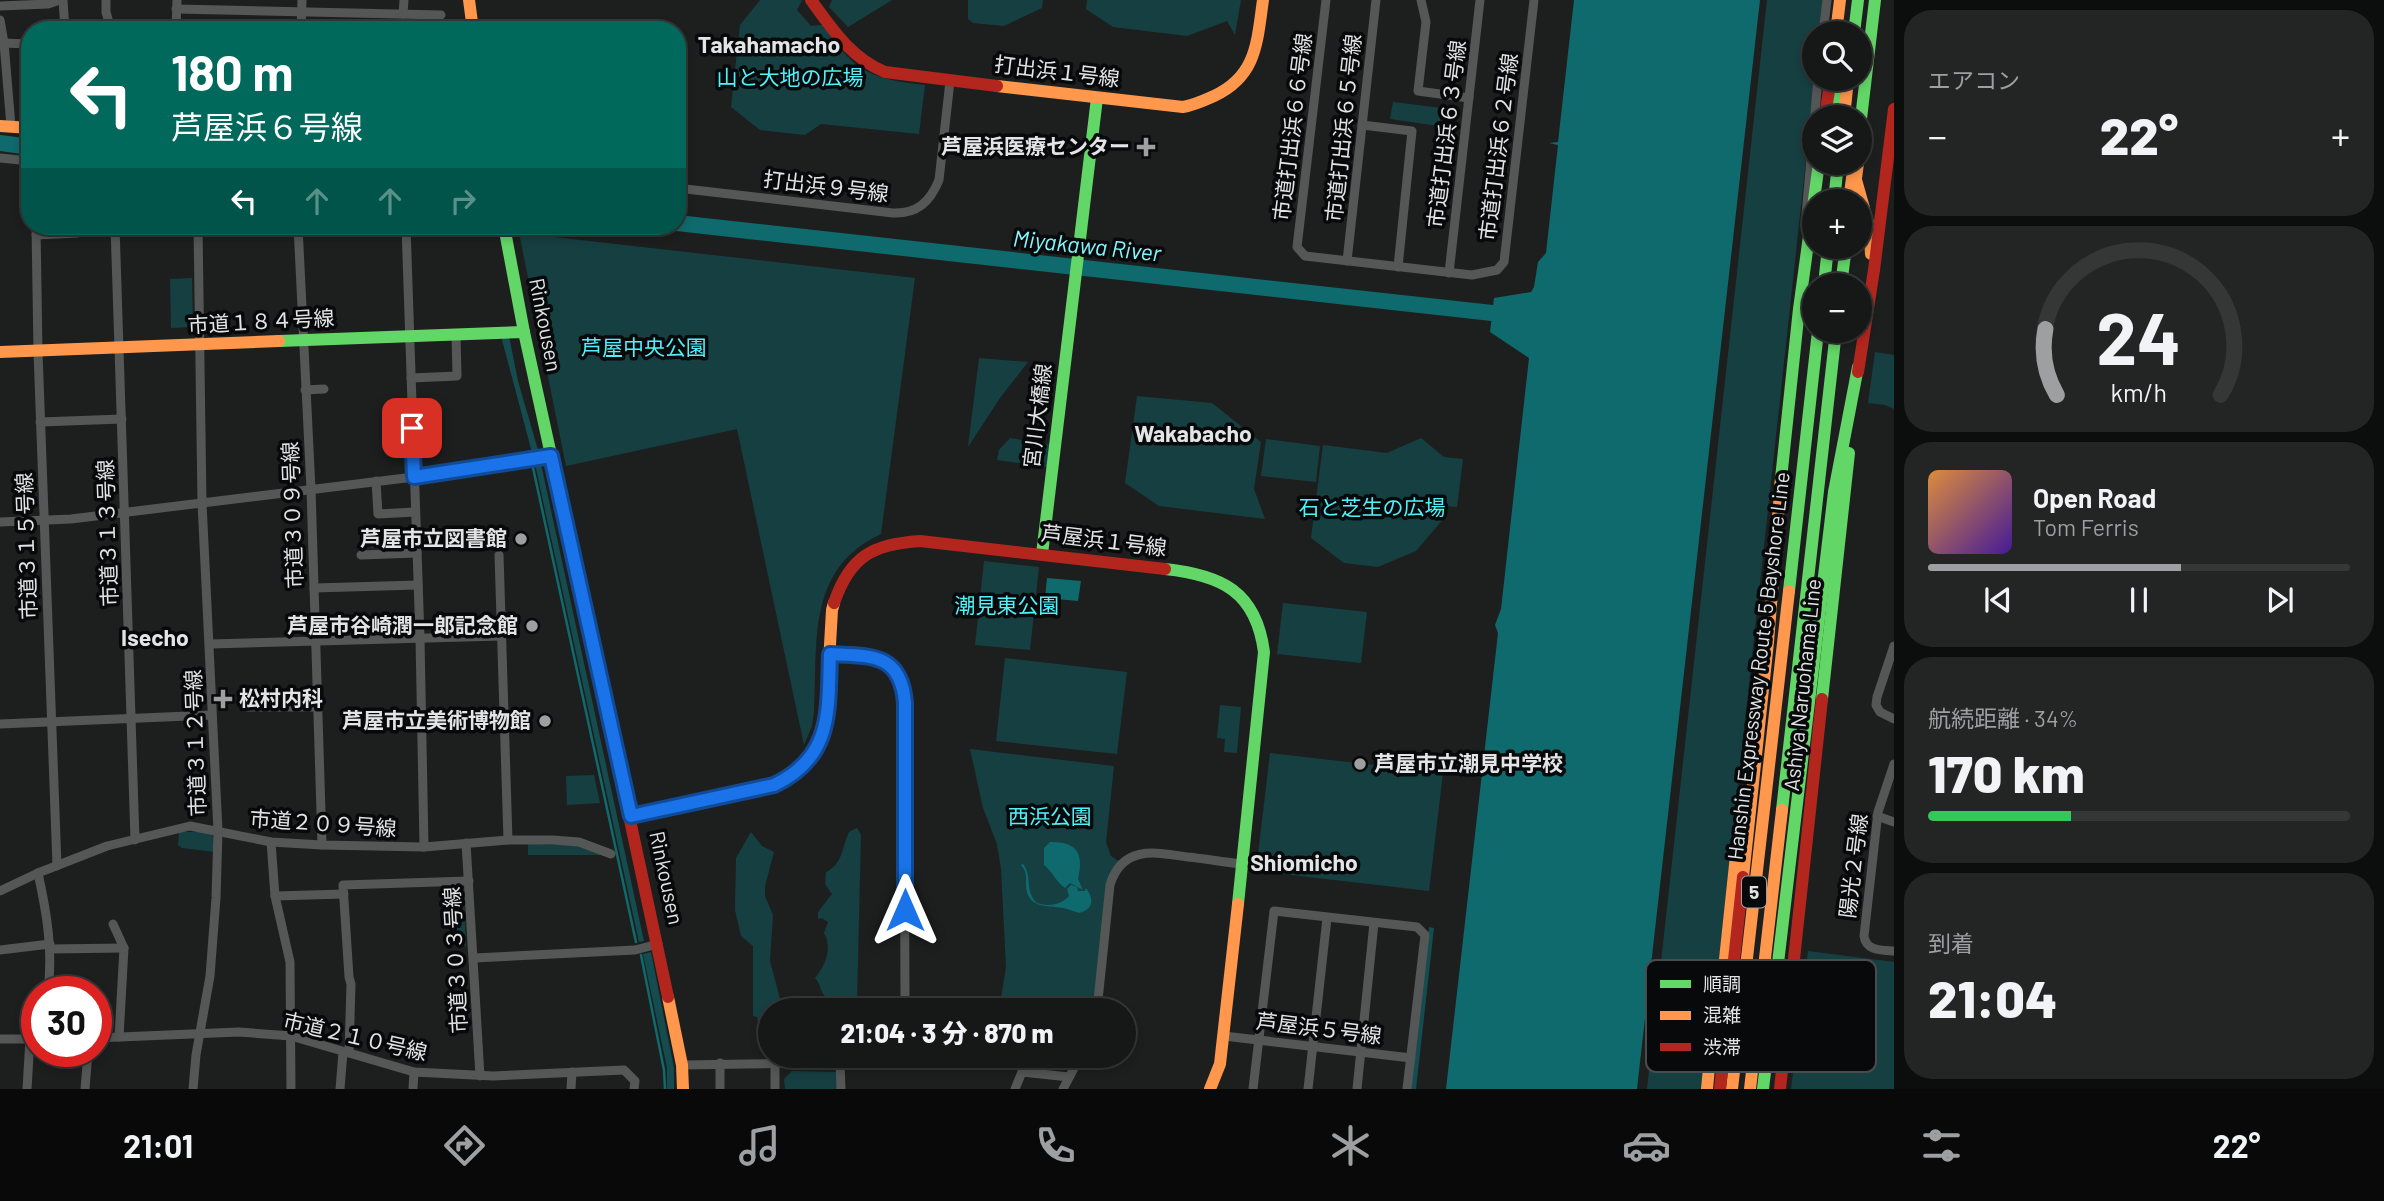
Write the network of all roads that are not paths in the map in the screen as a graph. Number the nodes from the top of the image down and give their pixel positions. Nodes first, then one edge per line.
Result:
1 (62, 0) edge
2 (106, 0) edge
3 (302, 0) edge
4 (404, 0) edge
5 (469, 0) edge
6 (811, 0) edge
7 (1263, 0) edge
8 (1326, 0) edge
9 (1376, 0) edge
10 (1421, 0) edge
11 (1480, 0) edge
12 (1534, 0) edge
13 (1826, 0) edge
14 (1840, 0) edge
15 (1858, 0) edge
16 (1875, 3) edge
17 (176, 5) edge
18 (0, 6) edge
19 (302, 11) junction
20 (403, 14) junction
21 (441, 15) dead end
22 (0, 20) edge
23 (64, 21) edge
24 (108, 21) edge
25 (301, 21) edge
26 (472, 21) edge
27 (1824, 21) edge
28 (1838, 21) edge
29 (1855, 21) edge
30 (2, 43) edge
31 (21, 44) edge
32 (950, 80) junction
33 (1817, 91) edge
34 (1469, 97) junction
35 (1097, 99) junction
36 (1863, 105) edge
37 (1894, 109) edge
38 (1363, 125) junction
39 (6, 126) edge
40 (0, 158) edge
41 (21, 160) edge
42 (1817, 175) edge
43 (1857, 175) edge
44 (686, 189) edge
45 (36, 235) edge
46 (115, 235) edge
47 (198, 235) edge
48 (298, 235) edge
49 (406, 235) edge
50 (506, 235) edge
51 (1305, 256) joint
52 (1347, 261) junction
53 (1398, 267) junction
54 (1449, 273) junction
55 (1870, 273) edge
56 (1872, 278) edge
57 (1799, 309) junction
58 (524, 332) junction
59 (456, 334) junction
60 (410, 336) junction
61 (302, 341) junction
62 (1817, 343) edge
63 (1835, 343) edge
64 (1862, 343) edge
65 (199, 346) junction
66 (119, 348) junction
67 (0, 352) edge
68 (38, 352) junction
69 (1858, 367) junction
70 (411, 378) junction
71 (324, 389) dead end
72 (305, 390) junction
73 (122, 419) junction
74 (40, 422) junction
75 (551, 456) junction
76 (414, 477) junction
77 (1781, 480) junction
78 (376, 481) junction
79 (311, 489) junction
80 (202, 503) junction
81 (125, 511) junction
82 (415, 512) junction
83 (44, 521) junction
84 (0, 522) edge
85 (416, 542) junction
86 (373, 543) dead end
87 (417, 553) junction
88 (1042, 554) junction
89 (361, 555) dead end
90 (499, 555) dead end
91 (418, 585) junction
92 (314, 588) junction
93 (501, 636) junction
94 (420, 638) junction
95 (316, 642) junction
96 (210, 644) junction
97 (1894, 646) edge
98 (830, 654) junction
99 (318, 707) junction
100 (244, 708) dead end
101 (212, 715) junction
102 (132, 719) junction
103 (1894, 719) edge
104 (51, 723) junction
105 (0, 724) edge
106 (1894, 764) edge
107 (631, 816) junction
108 (1877, 816) junction
109 (1894, 822) edge
110 (218, 831) junction
111 (135, 839) junction
112 (508, 840) junction
113 (271, 842) junction
114 (466, 843) junction
115 (322, 845) junction
116 (424, 847) junction
117 (611, 854) dead end
118 (1242, 864) junction
119 (57, 866) junction
120 (38, 873) junction
121 (469, 881) junction
122 (0, 891) edge
123 (344, 894) junction
124 (1800, 895) junction
125 (275, 896) junction
126 (1327, 918) junction
127 (1374, 923) junction
128 (113, 924) dead end
129 (658, 944) junction
130 (50, 946) junction
131 (124, 948) junction
132 (0, 950) edge
133 (1894, 951) edge
134 (474, 958) junction
135 (1725, 960) edge
136 (1734, 960) edge
137 (1747, 960) edge
138 (1765, 960) edge
139 (1778, 960) edge
140 (1788, 960) edge
141 (1793, 960) edge
142 (49, 976) edge
143 (905, 998) edge
144 (1098, 998) edge
145 (200, 1035) junction
146 (291, 1036) junction
147 (1224, 1036) junction
148 (112, 1037) edge
149 (119, 1037) junction
150 (21, 1039) edge
151 (0, 1040) edge
152 (1258, 1040) junction
153 (1312, 1046) junction
154 (346, 1052) junction
155 (1360, 1052) junction
156 (1411, 1058) junction
157 (720, 1063) junction
158 (758, 1063) edge
159 (682, 1065) junction
160 (30, 1067) edge
161 (87, 1067) edge
162 (775, 1068) edge
163 (840, 1068) edge
164 (1074, 1068) edge
165 (414, 1072) junction
166 (572, 1072) junction
167 (480, 1076) junction
168 (493, 1076) junction
169 (1069, 1077) junction
170 (27, 1089) edge
171 (85, 1089) edge
172 (193, 1089) edge
173 (291, 1089) edge
174 (340, 1089) edge
175 (413, 1089) edge
176 (492, 1089) edge
177 (570, 1089) edge
178 (634, 1089) edge
179 (683, 1089) edge
180 (720, 1089) edge
181 (775, 1089) edge
182 (841, 1089) edge
183 (1015, 1089) edge
184 (1063, 1089) edge
185 (1210, 1089) edge
186 (1253, 1089) edge
187 (1308, 1089) edge
188 (1357, 1089) edge
189 (1407, 1089) edge

1 - 18 street
1 - 23 street
2 - 24 street
3 - 19 street
4 - 20 street
5 - 26 main road
6 - 32 main road, 打出浜１号線
7 - 35 main road, 打出浜１号線
8 - 51 street, 市道打出浜６６号線
9 - 38 street, 市道打出浜６５号線
10 - 34 street
11 - 34 street, 市道打出浜６３号線
12 - 54 street, 市道打出浜６２号線
13 - 27 street
14 - 28 main road
15 - 29 main road
16 - 36 main road
17 - 19 street
19 - 20 street
19 - 25 street
20 - 21 street
22 - 30 street
30 - 31 street
30 - 39 street
32 - 35 main road, 打出浜１号線
32 - 44 street, 打出浜９号線
33 - 57 street
34 - 54 street, 市道打出浜６３号線
35 - 88 main road, 宮川大橋線
37 - 56 main road, Ashiya Naruohama Line
38 - 52 street, 市道打出浜６５号線
38 - 53 street
40 - 41 street
42 - 57 main road
43 - 55 main road, Ashiya Naruohama Line
45 - 68 street, 市道３１５号線
46 - 66 street, 市道３１３号線
47 - 65 street, 市道３１２号線
48 - 61 street, 市道３０９号線
49 - 60 street
50 - 58 main road, Rinkousen
51 - 52 street, 市道打出浜６２号線
52 - 53 street, 市道打出浜６２号線
53 - 54 street, 市道打出浜６２号線
57 - 77 main road
58 - 59 main road, 市道１８４号線
58 - 75 main road, Rinkousen
59 - 60 main road, 市道１８４号線
59 - 70 street
60 - 61 main road, 市道１８４号線
60 - 70 street
61 - 65 main road, 市道１８４号線
61 - 72 street, 市道３０９号線
62 - 137 main road, Hanshin Expressway Route 5 Bayshore Line / 5
63 - 138 main road, Hanshin Expressway Route 5 Bayshore Line / 5
64 - 69 main road, Ashiya Naruohama Line
65 - 66 main road, 市道１８４号線
65 - 80 street, 市道３１２号線
66 - 68 main road, 市道１８４号線
66 - 73 street, 市道３１３号線
67 - 68 main road, 市道１８４号線
68 - 74 street, 市道３１５号線
69 - 124 main road, Ashiya Naruohama Line
69 - 139 main road, 5
70 - 76 street
71 - 72 street
72 - 79 street, 市道３０９号線
73 - 74 street
73 - 81 street, 市道３１３号線
74 - 83 street, 市道３１５号線
75 - 76 street
75 - 107 main road, Rinkousen
76 - 78 street
76 - 82 street
77 - 135 main road
77 - 136 main road, 5
78 - 79 street
78 - 82 street
79 - 80 street
79 - 92 street, 市道３０９号線
80 - 81 street
80 - 96 street, 市道３１２号線
81 - 83 street
81 - 102 street, 市道３１３号線
82 - 85 street
83 - 84 street
83 - 104 street, 市道３１５号線
85 - 86 street
85 - 87 street
87 - 89 street
87 - 91 street
88 - 98 main road, 芦屋浜１号線
88 - 118 main road, 芦屋浜１号線
90 - 93 street
91 - 92 street
91 - 94 street
92 - 95 street, 市道３０９号線
93 - 94 street
93 - 112 street
94 - 95 street
94 - 116 street
95 - 96 street
95 - 99 street, 市道３０９号線
96 - 101 street, 市道３１２号線
97 - 103 street
98 - 107 main road, 芦屋浜１号線
98 - 143 street
99 - 100 street
99 - 115 street, 市道３０９号線
101 - 102 street
101 - 110 street, 市道３１２号線
102 - 104 street
102 - 111 street, 市道３１３号線
104 - 105 street
104 - 119 street, 市道３１５号線
106 - 108 street, 陽光２号線
107 - 129 main road, Rinkousen
108 - 109 street
108 - 133 street, 陽光２号線
110 - 111 street, 市道２０９号線
110 - 113 street, 市道２０９号線
110 - 145 street, 市道３１２号線
111 - 119 street, 市道２０９号線
112 - 114 street, 市道２０９号線
112 - 117 street, 市道２０９号線
113 - 115 street, 市道２０９号線
113 - 125 street
114 - 116 street, 市道２０９号線
114 - 121 street, 市道３０３号線
115 - 116 street, 市道２０９号線
118 - 144 street
118 - 147 main road, 芦屋浜１号線
119 - 120 street, 市道２０９号線
120 - 122 street, 市道２０９号線
120 - 130 street
121 - 123 street
121 - 134 street, 市道３０３号線
123 - 125 street
123 - 154 street
124 - 140 main road
124 - 141 main road, Ashiya Naruohama Line
125 - 146 street
126 - 127 street
126 - 152 street
126 - 153 street
127 - 155 street
127 - 156 street
128 - 131 street
129 - 134 street
129 - 159 main road, Rinkousen
130 - 131 street
130 - 132 street
130 - 142 street
131 - 149 street
134 - 167 street, 市道３０３号線
145 - 146 street, 市道２１０号線
145 - 149 street, 市道２１０号線
145 - 172 street, 市道３１２号線
146 - 154 street, 市道２１０号線
146 - 173 street
147 - 152 street, 芦屋浜５号線
147 - 185 main road, 芦屋浜１号線
148 - 149 street, 市道２１０号線
150 - 151 street
152 - 153 street, 芦屋浜５号線
152 - 186 street
153 - 155 street, 芦屋浜５号線
153 - 187 street
154 - 165 street, 市道２１０号線
154 - 174 street
155 - 156 street, 芦屋浜５号線
155 - 188 street
156 - 189 street
157 - 158 street
157 - 159 street
157 - 180 street
159 - 179 main road, Rinkousen
160 - 170 street
161 - 171 street
162 - 181 street
163 - 182 street
164 - 169 street
165 - 167 street, 市道２１０号線
165 - 175 street
166 - 168 street, 市道２１０号線
166 - 177 street
166 - 178 street, 市道２１０号線
167 - 168 street, 市道２１０号線
168 - 176 street
169 - 183 street
169 - 184 street

